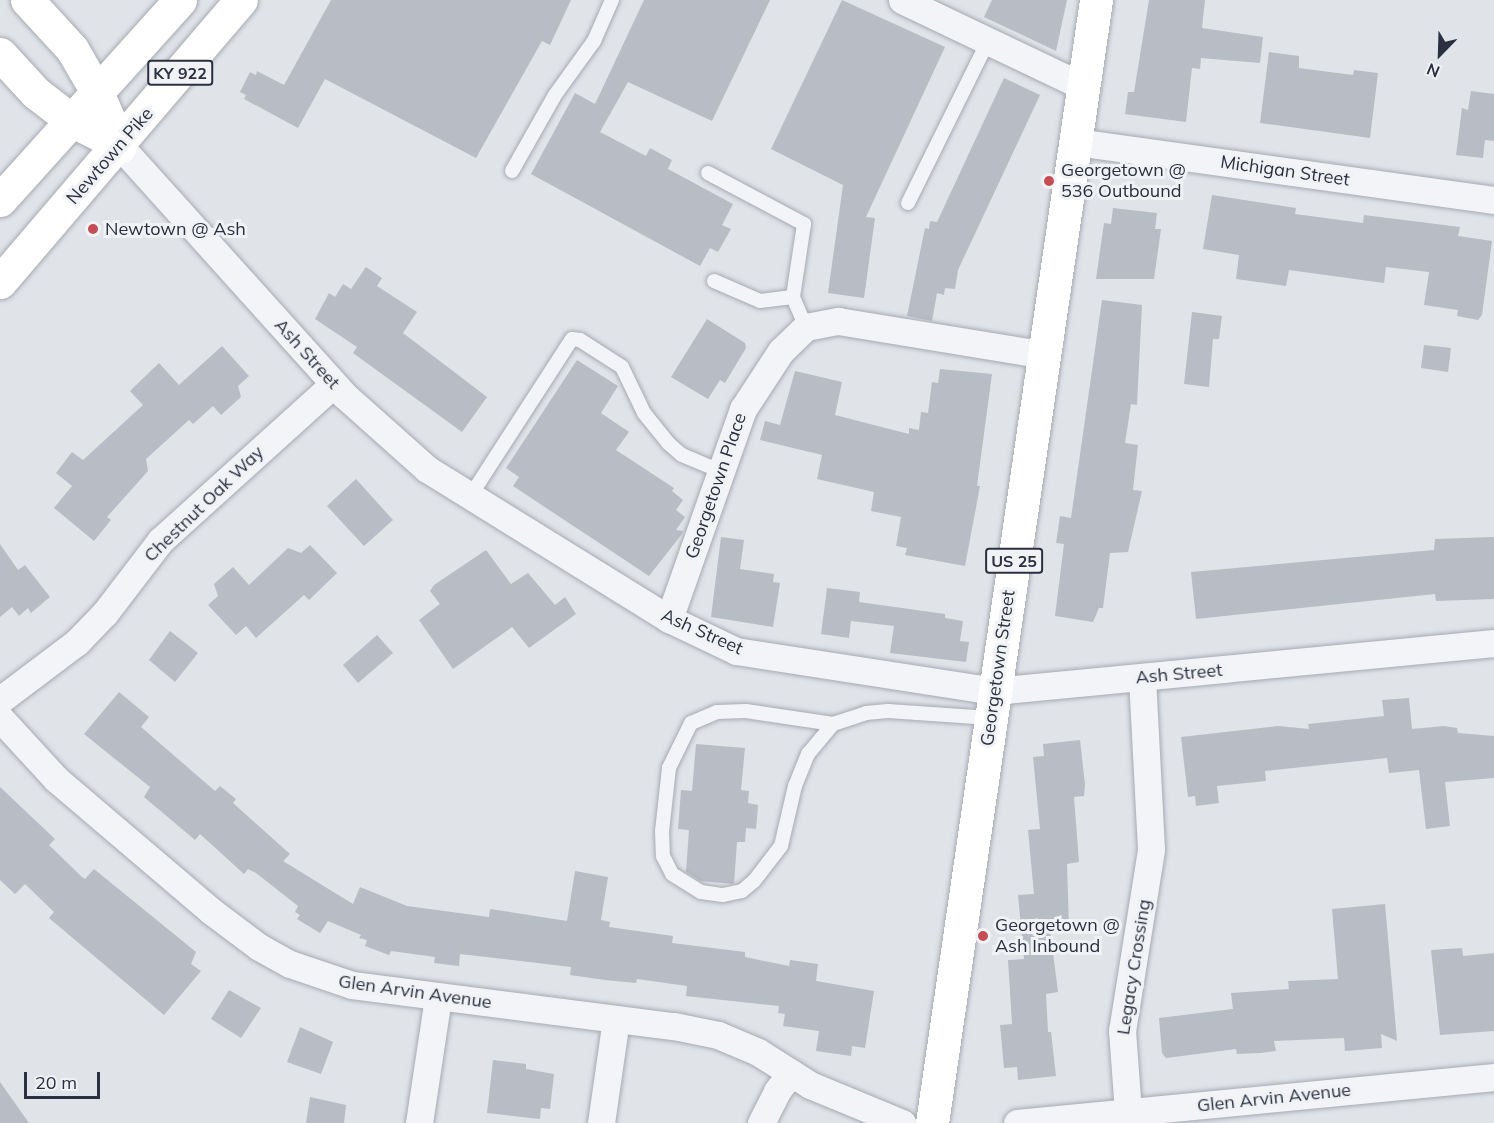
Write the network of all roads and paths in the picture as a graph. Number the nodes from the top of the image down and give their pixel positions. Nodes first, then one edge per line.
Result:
1 (27, 0) edge
2 (180, 0) edge
3 (241, 0) edge
4 (612, 0) edge
5 (902, 0) edge
6 (1096, 0) edge
7 (988, 41) junction
8 (0, 54) edge
9 (1084, 87) junction
10 (97, 92) junction
11 (71, 120) junction
12 (1076, 142) junction
13 (120, 146) junction
14 (512, 171) dead end
15 (708, 173) dead end
16 (0, 200) edge
17 (1494, 200) edge
18 (908, 203) dead end
19 (714, 281) dead end
20 (0, 282) edge
21 (793, 297) junction
22 (806, 327) junction
23 (1045, 355) junction
24 (334, 384) junction
25 (720, 471) junction
26 (469, 498) junction
27 (669, 619) junction
28 (1494, 644) edge
29 (1142, 677) junction
30 (0, 700) edge
31 (992, 705) junction
32 (0, 718) edge
33 (833, 724) junction
34 (438, 997) junction
35 (616, 1019) junction
36 (791, 1074) junction
37 (1494, 1077) edge
38 (1128, 1112) junction
39 (419, 1123) edge
40 (601, 1123) edge
41 (761, 1123) edge
42 (902, 1123) edge
43 (932, 1123) edge
44 (1017, 1123) edge

1 - 10 main road
2 - 10 main road, KY 922
3 - 13 main road, Newtown Pike / KY 922
4 - 14 lane
5 - 7 street
6 - 9 main road, Georgetown Street / US 25
7 - 9 street
7 - 18 lane
8 - 11 main road
9 - 12 main road, Georgetown Street / US 25
10 - 11 main road, KY 922
10 - 13 main road
11 - 13 main road
11 - 16 main road, KY 922
12 - 17 street, Michigan Street
12 - 23 main road, Georgetown Street / US 25
13 - 20 main road, Newtown Pike / KY 922
13 - 24 street, Ash Street
15 - 21 lane
19 - 21 lane
21 - 22 lane
22 - 23 street
22 - 25 street, Georgetown Place
23 - 31 main road, Georgetown Street / US 25
24 - 26 street, Ash Street
24 - 30 street, Chestnut Oak Way
25 - 26 lane
25 - 27 street, Georgetown Place
26 - 27 street, Ash Street
27 - 31 street, Ash Street
28 - 29 street, Ash Street
29 - 31 street, Ash Street
29 - 38 street, Legacy Crossing
31 - 33 lane
31 - 43 main road, Georgetown Street / US 25
32 - 34 street, Glen Arvin Avenue
33 - 33 lane
34 - 35 street, Glen Arvin Avenue
34 - 39 street
35 - 36 street, Glen Arvin Avenue
35 - 40 street
36 - 41 street
36 - 42 street, Glen Arvin Avenue
37 - 38 street, Glen Arvin Avenue
38 - 44 street, Glen Arvin Avenue

